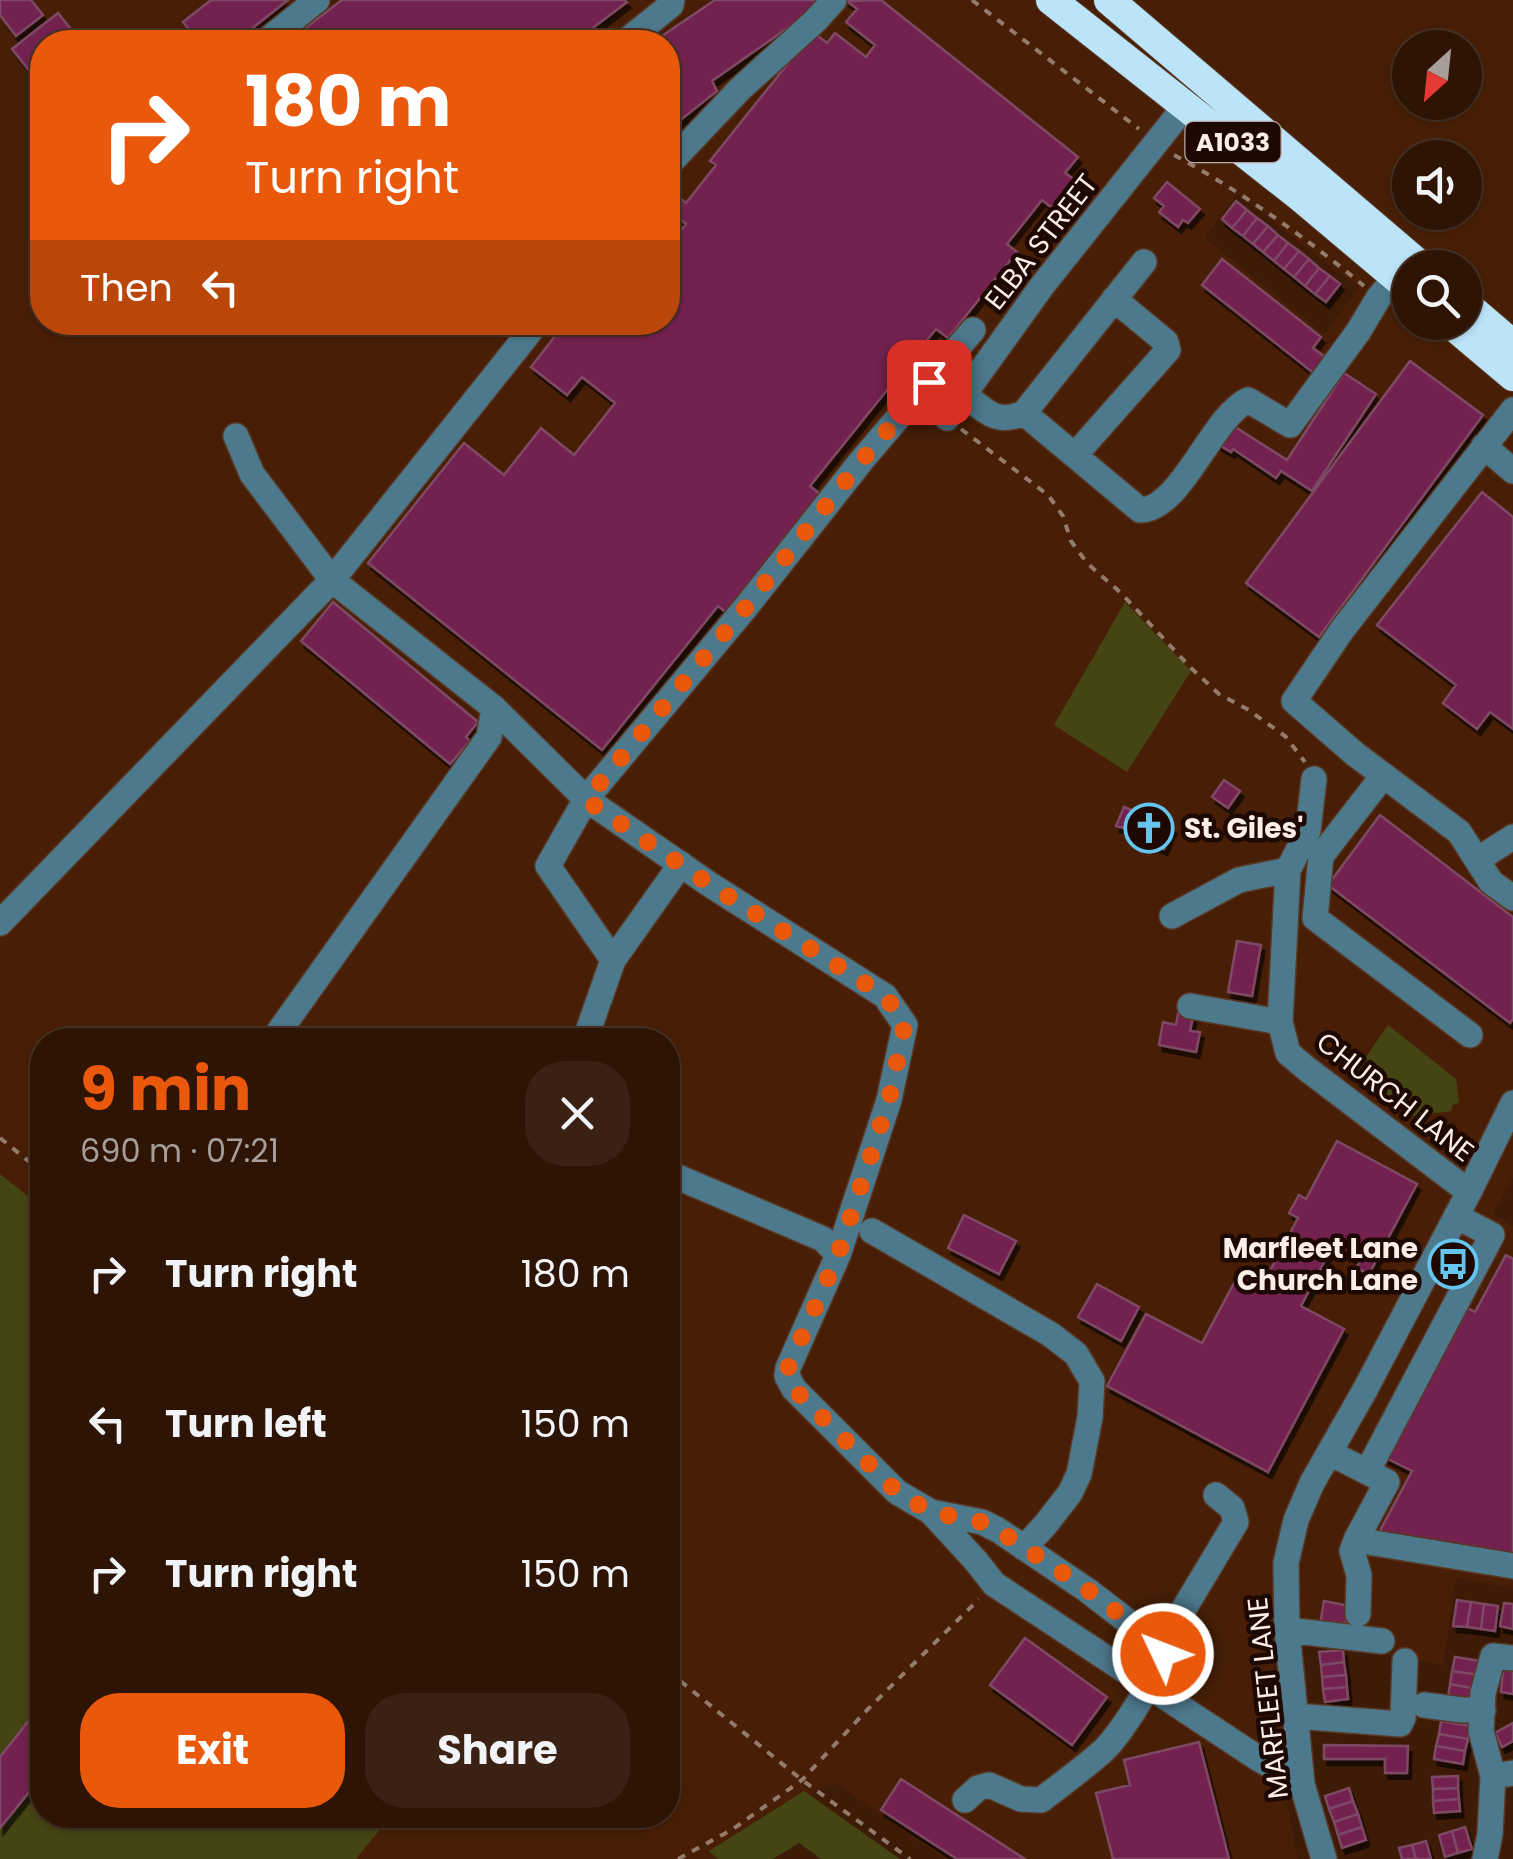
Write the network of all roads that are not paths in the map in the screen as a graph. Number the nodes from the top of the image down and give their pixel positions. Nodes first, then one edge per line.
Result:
1 (317, 0) edge
2 (672, 0) edge
3 (834, 0) edge
4 (1051, 0) edge
5 (1109, 0) edge
6 (280, 30) edge
7 (640, 30) edge
8 (1186, 105) junction
9 (680, 152) edge
10 (1144, 262) dead end
11 (1392, 273) edge
12 (1392, 275) edge
13 (1392, 294) edge
14 (1114, 300) junction
15 (1482, 319) edge
16 (974, 330) dead end
17 (527, 335) edge
18 (1471, 340) edge
19 (1513, 345) edge
20 (1513, 376) edge
21 (964, 394) junction
22 (1513, 410) edge
23 (1024, 413) junction
24 (947, 418) road end
25 (236, 436) dead end
26 (1484, 446) junction
27 (1076, 456) junction
28 (1513, 471) edge
29 (332, 580) junction
30 (494, 708) junction
31 (1383, 776) junction
32 (1314, 779) road end
33 (586, 800) junction
34 (1513, 837) edge
35 (1477, 860) junction
36 (681, 864) junction
37 (1288, 870) junction
38 (1513, 898) edge
39 (1172, 916) dead end
40 (0, 923) edge
41 (613, 960) junction
42 (1190, 1006) dead end
43 (1280, 1022) junction
44 (281, 1028) edge
45 (589, 1028) edge
46 (1470, 1035) dead end
47 (1513, 1103) edge
48 (680, 1178) edge
49 (1469, 1192) junction
50 (1456, 1216) junction
51 (872, 1231) dead end
52 (838, 1255) junction
53 (1330, 1452) junction
54 (1366, 1472) junction
55 (1216, 1495) dead end
56 (931, 1512) junction
57 (1356, 1540) junction
58 (1024, 1548) junction
59 (1513, 1566) edge
60 (1358, 1614) dead end
61 (1287, 1630) junction
62 (1382, 1642) dead end
63 (1162, 1647) junction
64 (1513, 1658) edge
65 (1405, 1661) dead end
66 (1148, 1687) junction
67 (1424, 1705) dead end
68 (1482, 1710) junction
69 (1296, 1716) junction
70 (1503, 1774) edge
71 (1302, 1784) junction
72 (965, 1800) dead end
73 (1324, 1859) edge
74 (1485, 1859) edge

1 - 6 street
2 - 7 street
3 - 9 street
4 - 8 highway, A1033
5 - 11 highway, A1033
8 - 12 highway, A1033
8 - 21 street, ELBA STREET
10 - 14 street
13 - 27 street
14 - 23 street
14 - 27 street
15 - 19 highway
16 - 33 street
17 - 29 street
18 - 20 highway
21 - 23 street
21 - 24 street, ELBA STREET
22 - 26 street
23 - 27 street
25 - 29 street
26 - 28 street
26 - 31 street
29 - 30 street
29 - 40 street
30 - 33 street
30 - 44 street
31 - 35 street
31 - 46 street
32 - 37 street, CHURCH LANE
33 - 36 street
33 - 41 street
34 - 35 street
35 - 38 street
36 - 41 street
36 - 52 street
37 - 39 street
37 - 43 street, CHURCH LANE
41 - 45 street
42 - 43 street
43 - 49 street, CHURCH LANE
47 - 49 street, MARFLEET LANE
48 - 52 street
49 - 50 street, MARFLEET LANE
50 - 53 street, MARFLEET LANE
50 - 54 street
51 - 58 street
52 - 56 street
53 - 54 street
53 - 61 street, MARFLEET LANE
54 - 57 street
55 - 63 street
56 - 58 street
56 - 66 street
57 - 59 street
57 - 60 street
58 - 63 street
61 - 62 street
61 - 69 street, MARFLEET LANE
63 - 66 street
64 - 68 street
65 - 69 street
66 - 71 street
66 - 72 street
67 - 68 street
68 - 70 street
69 - 71 street, MARFLEET LANE
70 - 74 street
71 - 73 street, MARFLEET LANE

